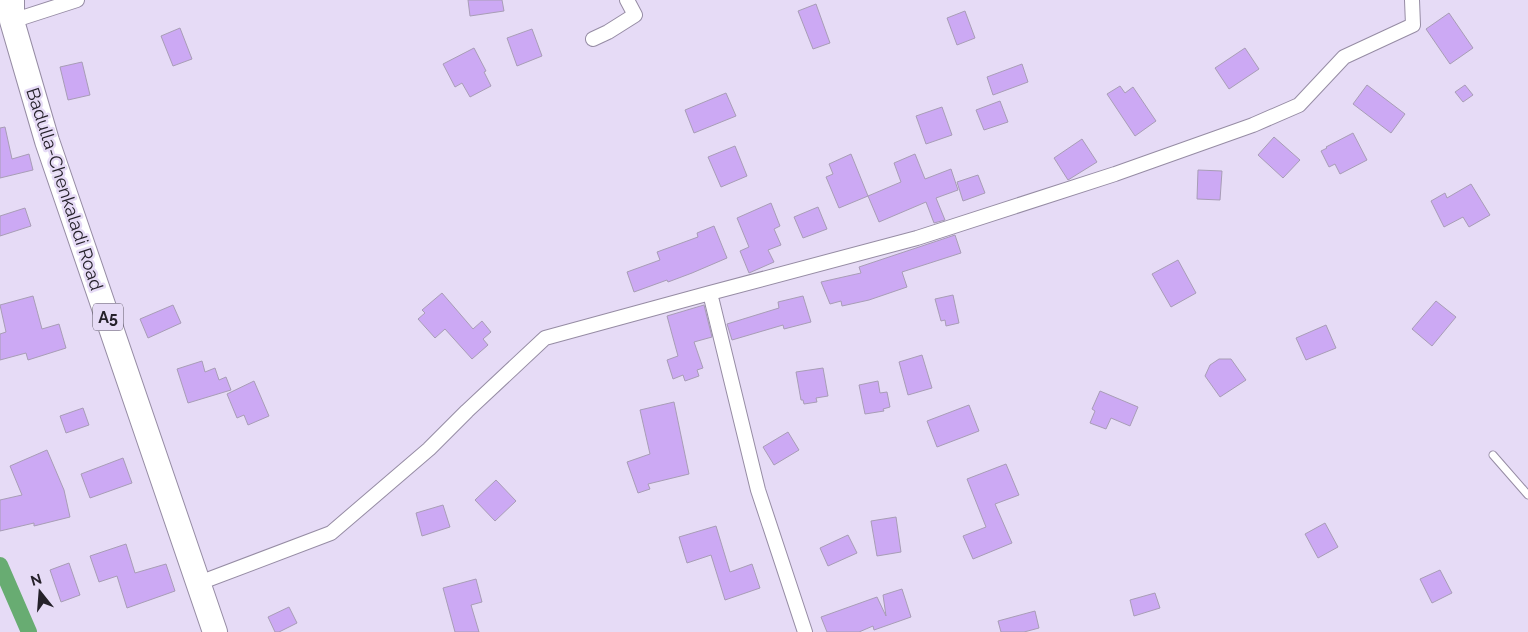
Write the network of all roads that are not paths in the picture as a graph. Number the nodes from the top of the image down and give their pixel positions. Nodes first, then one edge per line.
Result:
1 (77, 0) edge
2 (627, 0) edge
3 (1412, 0) edge
4 (12, 11) edge
5 (593, 39) dead end
6 (710, 293) junction
7 (1493, 455) dead end
8 (1528, 495) edge
9 (199, 583) junction
10 (215, 632) edge
11 (805, 632) edge

1 - 4 street
2 - 5 street
3 - 6 street
4 - 9 highway, Badulla-Chenkaladi Road / A5
6 - 9 street
6 - 11 street
7 - 8 lane
9 - 10 highway, Badulla-Chenkaladi Road / A5

